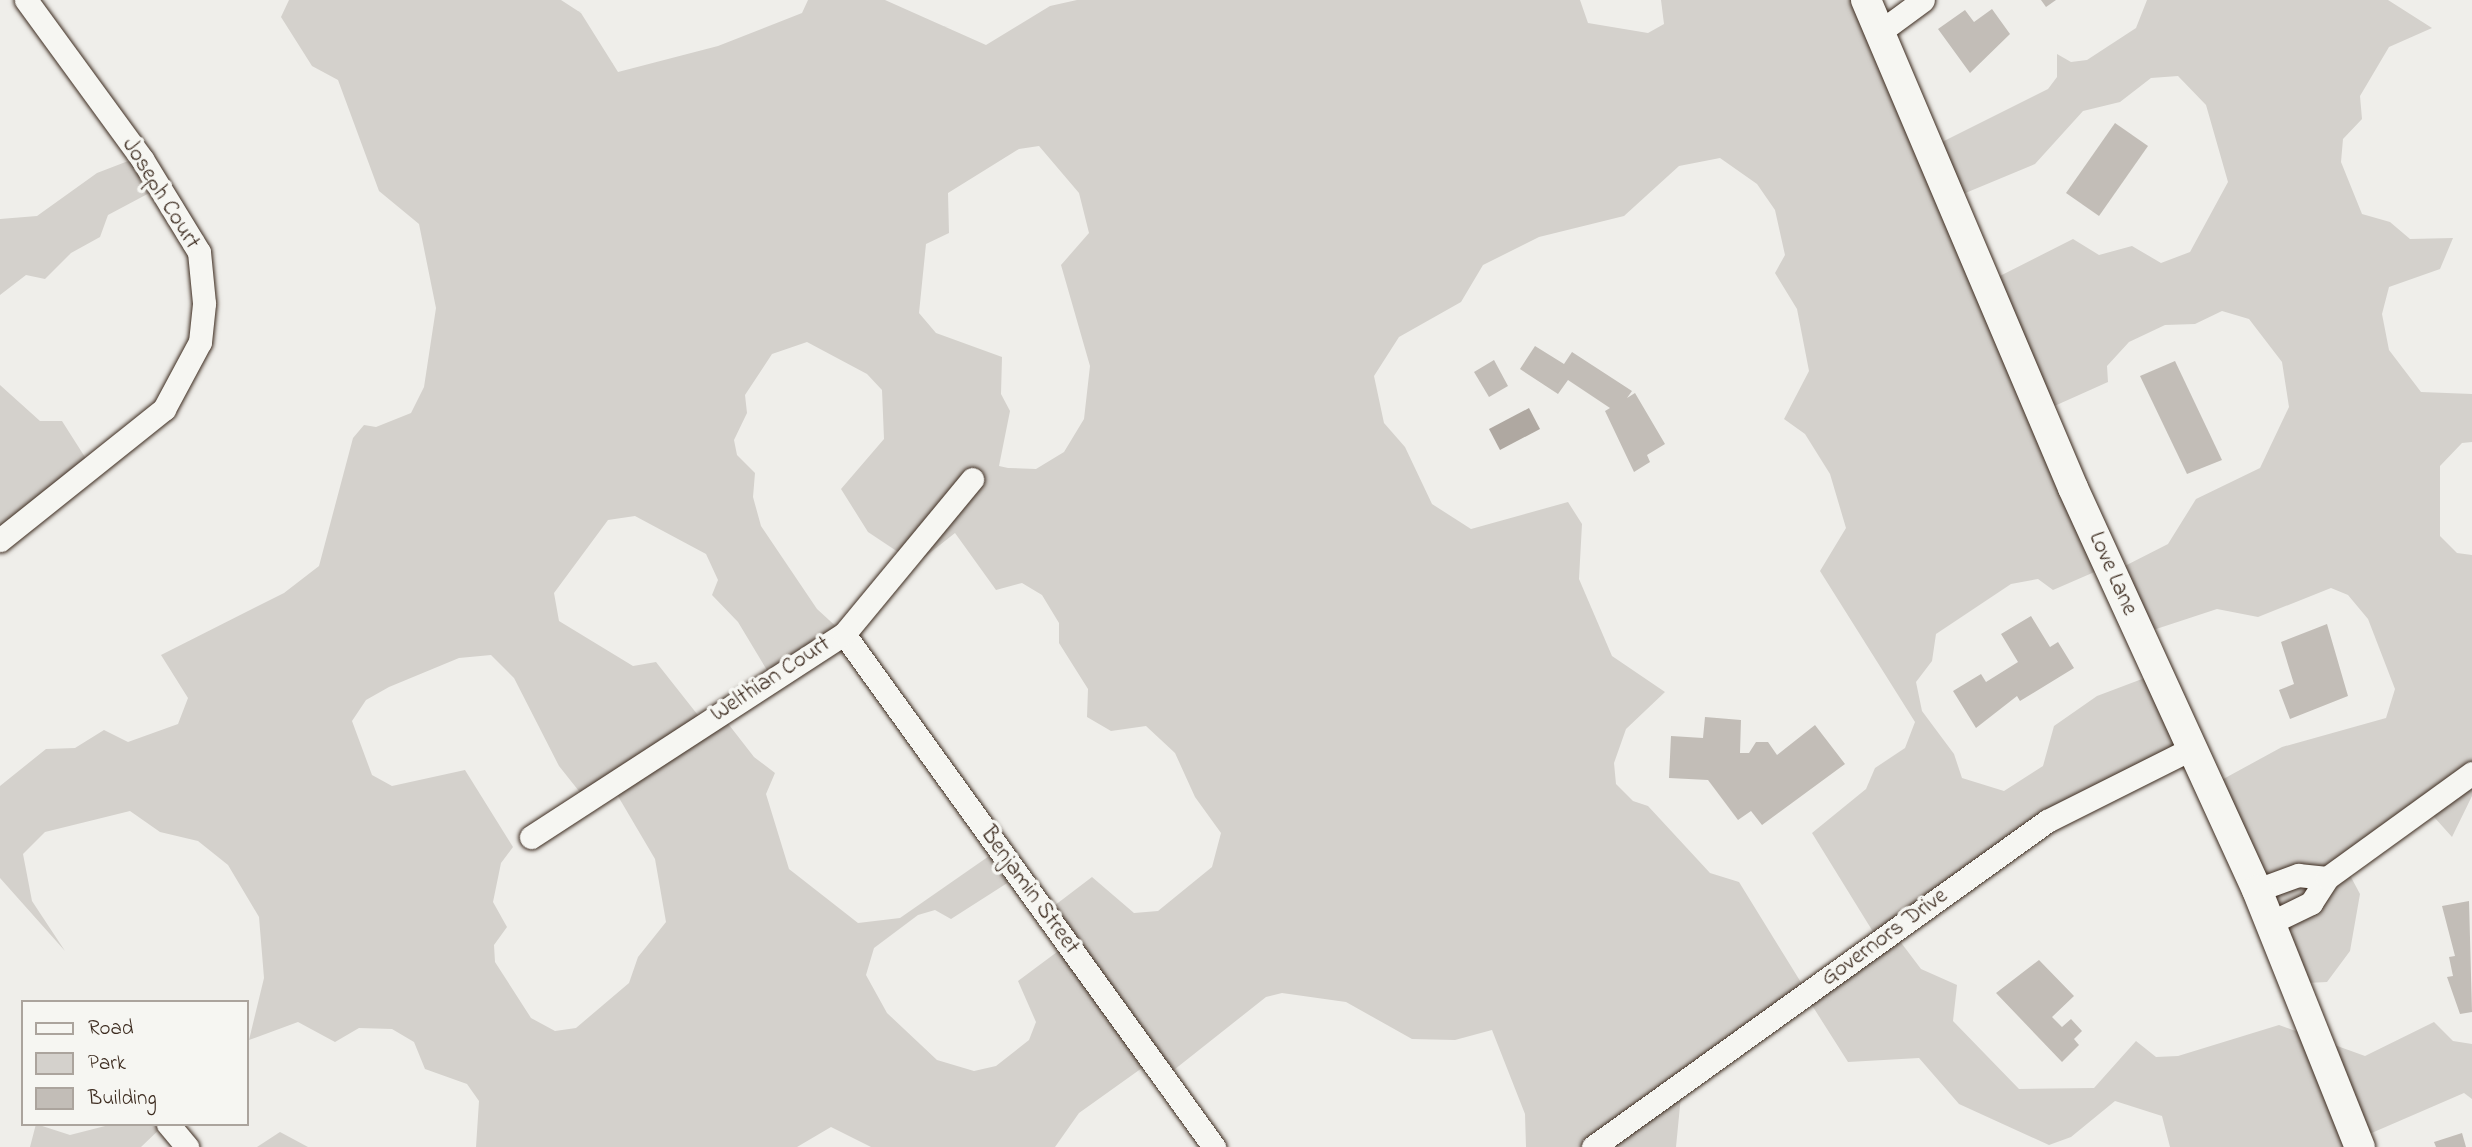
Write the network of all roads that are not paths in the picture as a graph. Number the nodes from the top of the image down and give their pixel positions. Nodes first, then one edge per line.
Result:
1 (26, 0) edge
2 (1866, 0) edge
3 (1923, 0) edge
4 (1881, 31) junction
5 (972, 478) dead end
6 (0, 540) edge
7 (844, 634) junction
8 (2189, 750) junction
9 (2472, 773) edge
10 (531, 838) dead end
11 (2327, 878) junction
12 (2257, 890) junction
13 (2270, 923) junction
14 (170, 1126) edge
15 (187, 1147) edge
16 (1214, 1147) edge
17 (1593, 1147) edge
18 (2360, 1147) edge

1 - 6 street, Joseph Court
2 - 4 street, Love Lane
3 - 4 street
4 - 8 street, Love Lane
5 - 7 street, Welthian Court
7 - 10 street, Welthian Court
7 - 16 street, Benjamin Street
8 - 12 street, Love Lane
8 - 17 street, Governors Drive
9 - 11 street
11 - 12 street
11 - 13 street
12 - 13 street, Love Lane
13 - 18 street, Love Lane
14 - 15 street

